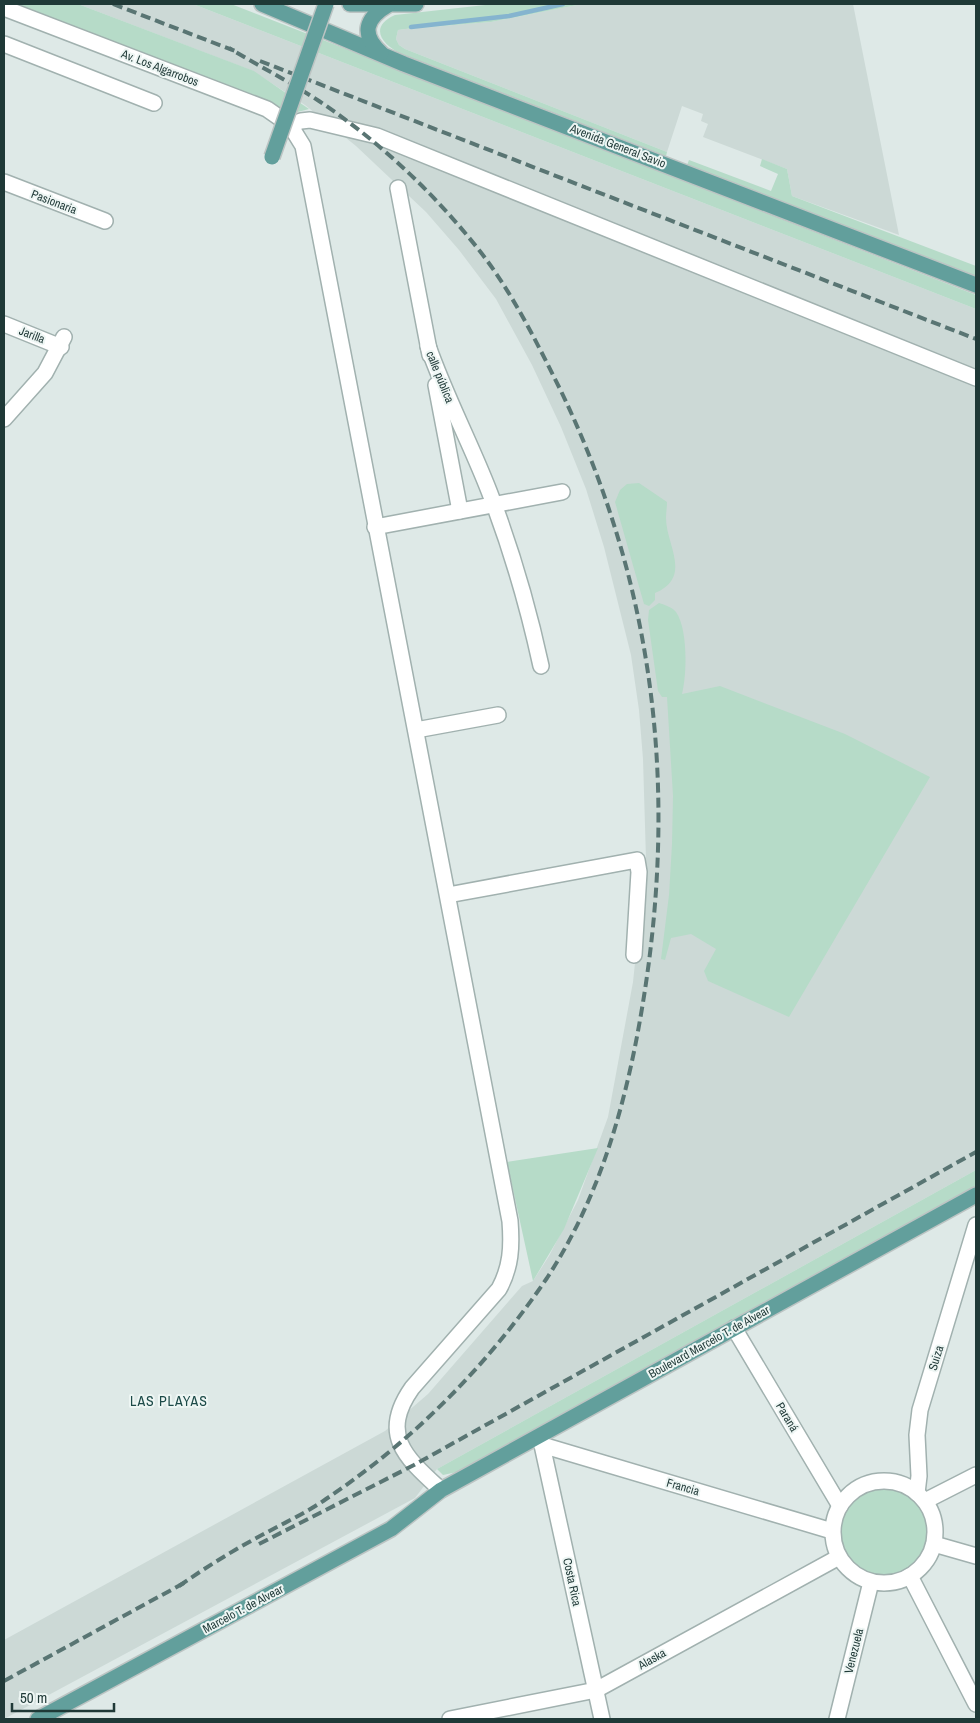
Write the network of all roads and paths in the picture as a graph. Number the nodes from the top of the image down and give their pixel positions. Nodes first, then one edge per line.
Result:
1 (262, 4) edge
2 (326, 4) edge
3 (350, 4) edge
4 (416, 4) edge
5 (388, 5) edge
6 (4, 8) edge
7 (4, 44) edge
8 (384, 55) junction
9 (154, 103) dead end
10 (290, 125) junction
11 (272, 157) dead end
12 (4, 182) edge
13 (398, 188) dead end
14 (105, 221) dead end
15 (976, 285) edge
16 (4, 324) edge
17 (428, 346) junction
18 (976, 378) edge
19 (4, 419) edge
20 (562, 492) dead end
21 (494, 505) junction
22 (460, 511) junction
23 (375, 527) junction
24 (541, 666) dead end
25 (498, 714) dead end
26 (416, 730) junction
27 (448, 895) junction
28 (634, 955) dead end
29 (976, 1195) edge
30 (976, 1225) edge
31 (734, 1328) junction
32 (540, 1441) junction
33 (976, 1475) edge
34 (442, 1490) junction
35 (921, 1498) junction
36 (840, 1506) junction
37 (832, 1531) junction
38 (934, 1544) junction
39 (976, 1556) edge
40 (839, 1557) junction
41 (910, 1576) junction
42 (871, 1582) junction
43 (596, 1690) junction
44 (976, 1704) edge
45 (38, 1719) edge
46 (450, 1719) edge
47 (602, 1719) edge
48 (837, 1719) edge

1 - 8 main road, Avenida General Savio
2 - 11 main road, bridge
3 - 5 main road
4 - 5 main road
5 - 8 main road
6 - 10 street, Av. Los Algarrobos
7 - 9 street
8 - 15 main road, Avenida General Savio
10 - 18 street
10 - 23 street, Av. Los Algarrobos
12 - 14 street, Pasionaria
13 - 17 street
16 - 19 street, Jarilla
17 - 21 street, calle pública
17 - 22 street, calle pública
20 - 21 street
21 - 22 street
21 - 24 street, calle pública
22 - 23 street
23 - 26 street
25 - 26 street
26 - 27 street
27 - 28 street
27 - 34 street
29 - 31 main road, Boulevard Marcelo T. de Alvear
30 - 35 street, Suiza
31 - 32 main road, Boulevard Marcelo T. de Alvear
31 - 36 street, Paraná
32 - 34 main road, Boulevard Marcelo T. de Alvear
32 - 37 street, Francia
32 - 43 street, Costa Rica
33 - 35 street
34 - 45 main road, Marcelo T. de Alvear
35 - 36 street
35 - 38 street
36 - 37 street
37 - 40 street
38 - 39 street
38 - 41 street
40 - 42 street
40 - 43 street, Alaska
41 - 42 street
41 - 44 street
42 - 48 street, Venezuela
43 - 46 street, Alaska
43 - 47 street, Costa Rica

